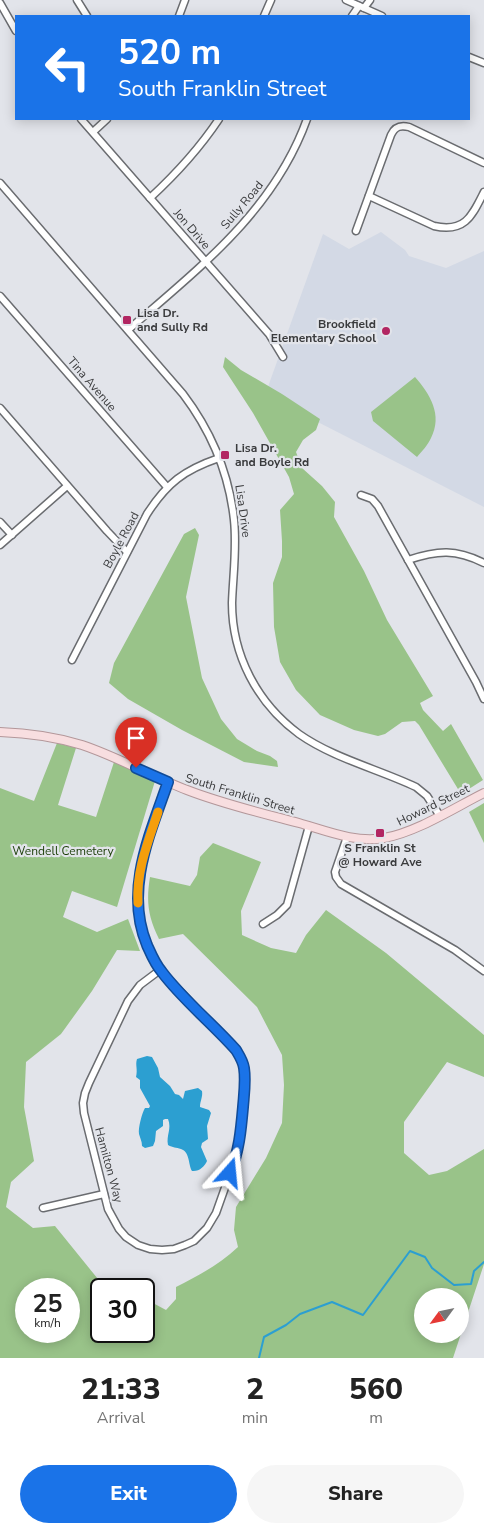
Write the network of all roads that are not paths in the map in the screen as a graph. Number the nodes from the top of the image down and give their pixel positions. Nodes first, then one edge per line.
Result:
1 (77, 0) edge
2 (185, 0) edge
3 (271, 0) edge
4 (346, 0) edge
5 (370, 0) edge
6 (0, 3) edge
7 (361, 7) junction
8 (86, 15) edge
9 (179, 15) edge
10 (264, 15) edge
11 (353, 15) edge
12 (380, 15) edge
13 (15, 29) edge
14 (470, 57) edge
15 (484, 63) edge
16 (82, 120) edge
17 (106, 120) edge
18 (218, 120) edge
19 (307, 120) edge
20 (92, 132) junction
21 (484, 162) edge
22 (0, 183) edge
23 (484, 192) edge
24 (369, 196) junction
25 (150, 198) junction
26 (356, 231) dead end
27 (206, 261) junction
28 (0, 296) edge
29 (128, 330) junction
30 (283, 357) dead end
31 (0, 408) edge
32 (220, 458) junction
33 (67, 486) junction
34 (167, 487) junction
35 (361, 494) dead end
36 (0, 522) edge
37 (12, 535) junction
38 (0, 544) edge
39 (127, 552) junction
40 (408, 560) junction
41 (484, 563) edge
42 (72, 660) dead end
43 (483, 678) edge
44 (476, 682) junction
45 (484, 700) edge
46 (0, 732) edge
47 (168, 782) junction
48 (484, 793) edge
49 (440, 816) junction
50 (309, 826) junction
51 (347, 837) junction
52 (362, 839) joint
53 (263, 924) dead end
54 (160, 970) junction
55 (484, 971) edge
56 (104, 1194) junction
57 (43, 1208) dead end

1 - 8 street
2 - 9 street
3 - 10 street
4 - 7 street
5 - 7 street
6 - 13 street
7 - 11 street
7 - 12 street
14 - 15 street
16 - 20 street, Jon Drive
17 - 20 street
18 - 25 street
19 - 27 street, Sully Road
20 - 25 street, Jon Drive
21 - 24 street
22 - 29 street, Lisa Drive
23 - 24 street
24 - 26 street
25 - 27 street, Jon Drive
27 - 29 street, Sully Road
27 - 30 street, Jon Drive
28 - 34 street, Tina Avenue
29 - 32 street, Lisa Drive
31 - 33 street
32 - 34 street, Boyle Road
32 - 49 street, Lisa Drive
33 - 37 street
33 - 39 street
34 - 39 street, Boyle Road
35 - 40 street
36 - 37 street
37 - 38 street
39 - 42 street, Boyle Road
40 - 41 street
40 - 44 street
43 - 44 street
44 - 45 street
46 - 47 main road, South Franklin Street
47 - 50 main road, South Franklin Street
47 - 54 street, Hamilton Way
48 - 49 main road, Howard Street
49 - 52 main road, Howard Street
50 - 51 main road, South Franklin Street
50 - 53 street
51 - 52 main road, South Franklin Street
51 - 55 street
54 - 56 street, Hamilton Way
54 - 56 street, Hamilton Way
56 - 57 street

